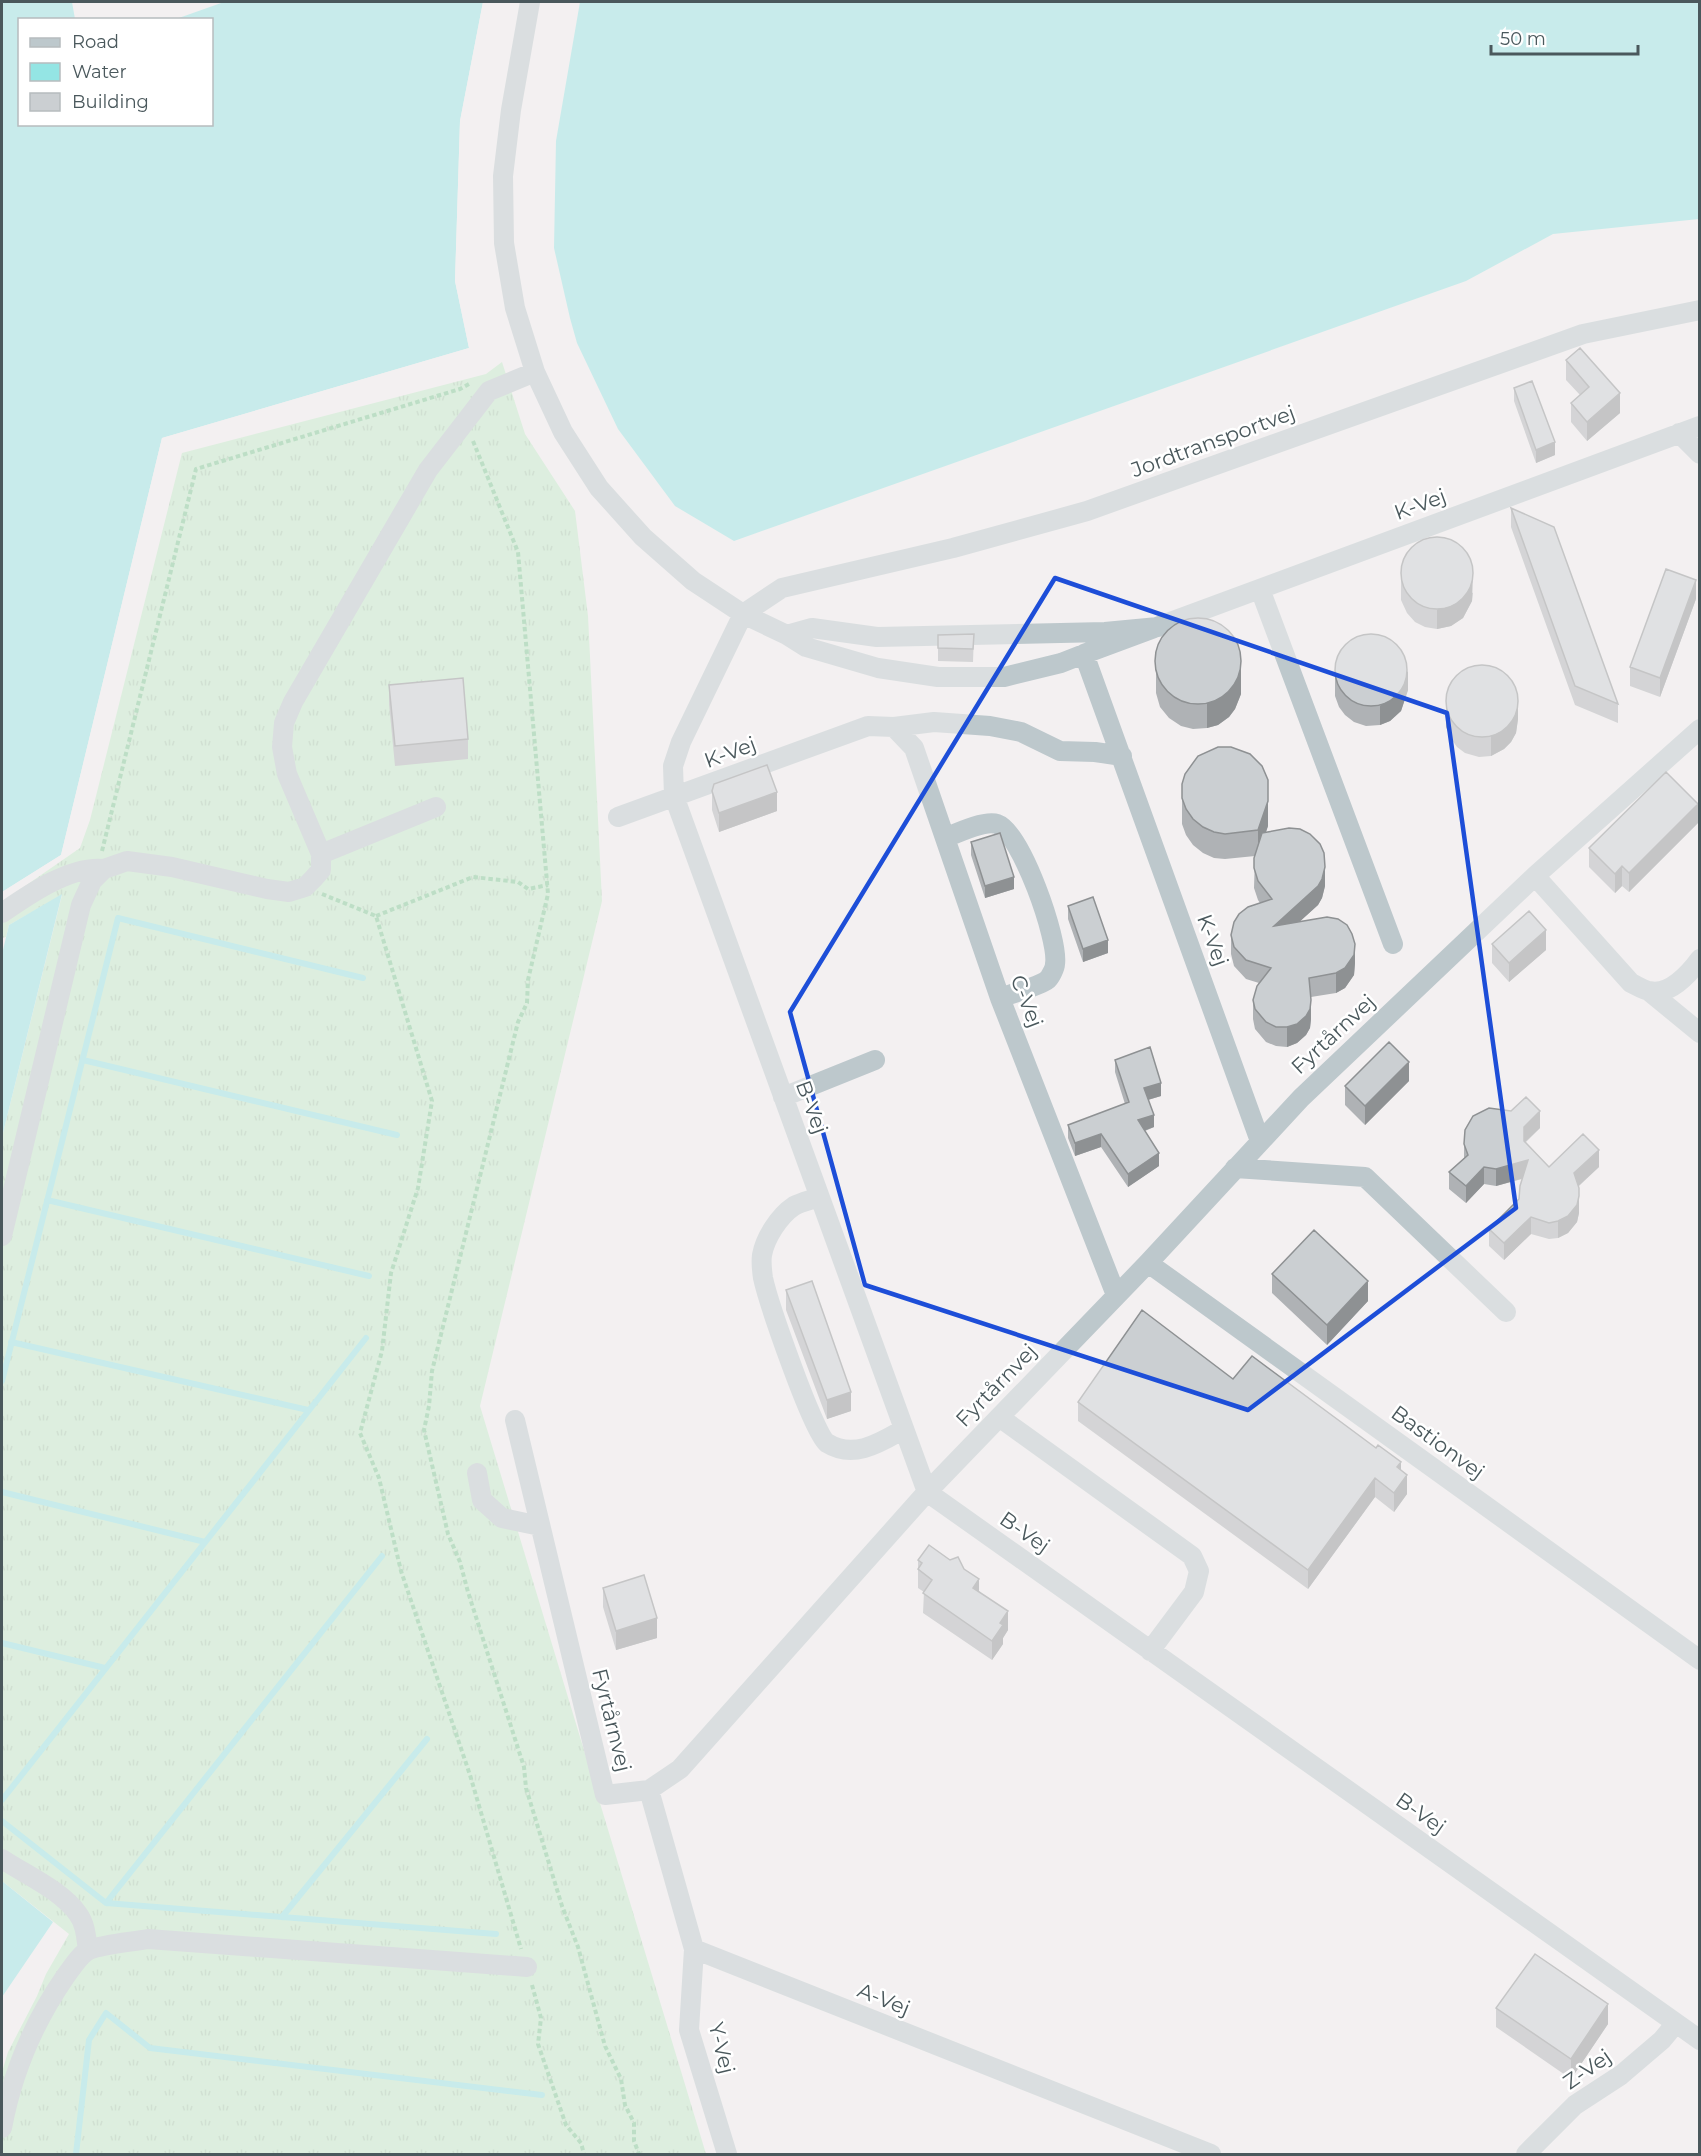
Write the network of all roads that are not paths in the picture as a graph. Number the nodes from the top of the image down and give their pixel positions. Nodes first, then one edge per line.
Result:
1 (530, 2) edge
2 (1700, 310) edge
3 (535, 372) junction
4 (1700, 426) edge
5 (1679, 433) junction
6 (1700, 454) edge
7 (1260, 589) junction
8 (743, 614) junction
9 (1158, 627) junction
10 (787, 635) junction
11 (1084, 654) junction
12 (894, 727) junction
13 (1700, 729) edge
14 (1122, 756) junction
15 (674, 796) junction
16 (436, 807) dead end
17 (618, 818) dead end
18 (945, 837) junction
19 (321, 854) junction
20 (104, 869) junction
21 (1535, 876) junction
22 (2, 913) edge
23 (1393, 945) dead end
24 (1700, 959) edge
25 (1650, 992) junction
26 (1000, 998) junction
27 (1700, 1033) edge
28 (875, 1060) dead end
29 (783, 1097) junction
30 (1260, 1140) junction
31 (1235, 1168) junction
32 (819, 1197) junction
33 (2, 1236) edge
34 (1148, 1263) junction
35 (1116, 1295) junction
36 (1506, 1312) dead end
37 (999, 1417) junction
38 (515, 1420) dead end
39 (904, 1429) junction
40 (477, 1473) dead end
41 (927, 1492) junction
42 (540, 1526) junction
43 (1150, 1651) junction
44 (1700, 1660) edge
45 (649, 1790) junction
46 (2, 1859) edge
47 (694, 1949) junction
48 (88, 1950) junction
49 (527, 1967) road end
50 (1676, 2023) junction
51 (1700, 2040) edge
52 (2, 2128) edge
53 (727, 2154) edge
54 (1211, 2154) edge
55 (1526, 2154) edge

1 - 3 street, K-Vej
2 - 8 street, Jordtransportvej
3 - 8 street, K-Vej
3 - 19 street
4 - 5 street, K-Vej
5 - 6 street
5 - 7 street, K-Vej
7 - 9 street, K-Vej
7 - 23 street
8 - 10 street, K-Vej
8 - 15 street, B-Vej
9 - 10 street, K-Vej
9 - 11 street, K-Vej
10 - 11 street, K-Vej
11 - 14 street, K-Vej
12 - 14 street, K-Vej
12 - 15 street, K-Vej
12 - 18 street, C-Vej
13 - 21 street, Fyrtårnvej
14 - 30 street, K-Vej
15 - 17 street, K-Vej
15 - 29 street, B-Vej
16 - 19 street
18 - 26 street, C-Vej
18 - 26 street
19 - 20 street
20 - 22 street
20 - 33 street
21 - 25 street
21 - 30 street, Fyrtårnvej
24 - 25 street
25 - 27 street
26 - 35 street, C-Vej
28 - 29 street
29 - 32 street, B-Vej
30 - 31 street, Fyrtårnvej
31 - 34 street, Fyrtårnvej
31 - 36 street
32 - 39 street, B-Vej
32 - 39 street
34 - 35 street, Fyrtårnvej
34 - 44 street, Bastionvej
35 - 37 street, Fyrtårnvej
37 - 41 street, Fyrtårnvej
37 - 43 street
38 - 42 street, Fyrtårnvej
39 - 41 street, B-Vej
40 - 42 street
41 - 43 street, B-Vej
41 - 45 street, Fyrtårnvej
42 - 45 street, Fyrtårnvej
43 - 50 street, B-Vej
45 - 47 street
46 - 48 street
47 - 53 street, Y-Vej
47 - 54 street, A-Vej
48 - 49 street
48 - 52 street
50 - 51 street, B-Vej
50 - 55 street, Z-Vej

